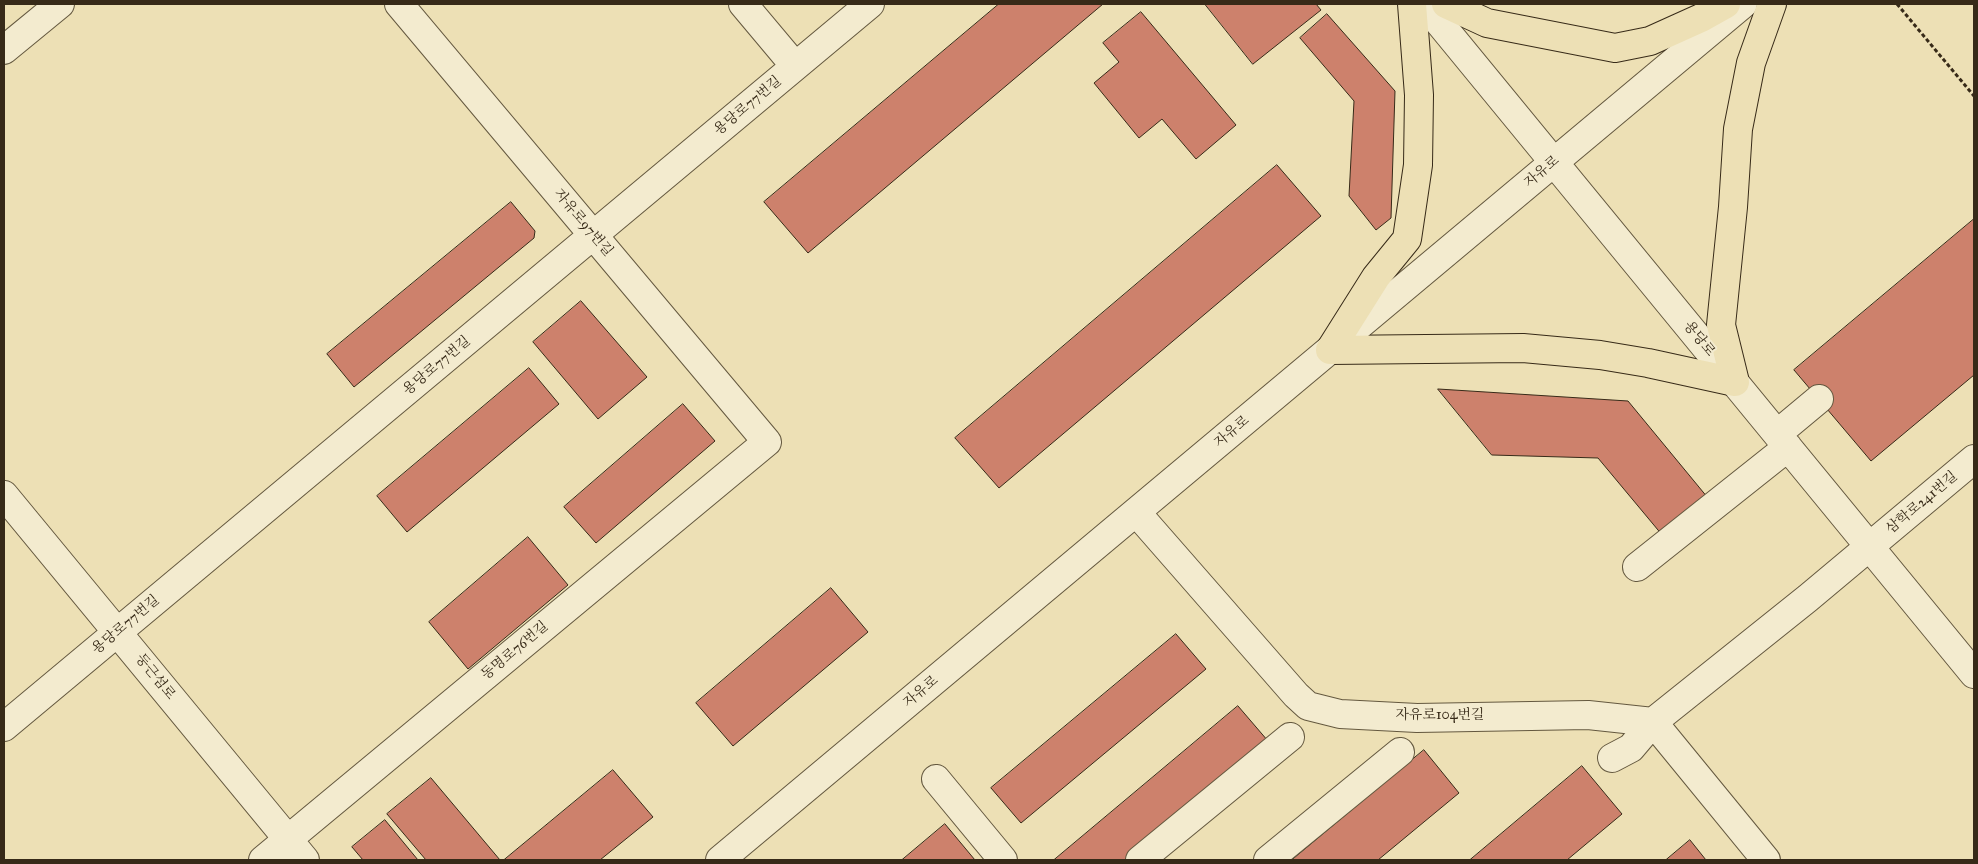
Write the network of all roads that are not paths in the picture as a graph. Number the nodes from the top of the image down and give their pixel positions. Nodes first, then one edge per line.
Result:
1 (60, 4) edge
2 (399, 4) edge
3 (743, 4) edge
4 (870, 4) edge
5 (1412, 4) edge
6 (1424, 4) edge
7 (1446, 4) edge
8 (1726, 4) edge
9 (1743, 4) edge
10 (1772, 4) edge
11 (4, 50) edge
12 (795, 66) junction
13 (1554, 162) junction
14 (593, 235) junction
15 (1330, 350) junction
16 (1735, 382) junction
17 (1818, 399) dead end
18 (1783, 441) junction
19 (767, 442) joint
20 (1974, 459) edge
21 (4, 495) edge
22 (1136, 512) junction
23 (1869, 546) junction
24 (1637, 567) dead end
25 (118, 632) junction
26 (1974, 674) edge
27 (1653, 722) junction
28 (4, 727) edge
29 (1290, 737) dead end
30 (1400, 752) dead end
31 (1612, 758) dead end
32 (936, 779) dead end
33 (288, 839) junction
34 (263, 860) edge
35 (305, 860) edge
36 (720, 860) edge
37 (1003, 860) edge
38 (1140, 860) edge
39 (1268, 860) edge
40 (1766, 860) edge

1 - 11 street
2 - 14 street, 자유로97번길
3 - 12 street
4 - 12 street, 용당로77번길
5 - 15 main road
6 - 13 street, 용당로
7 - 8 main road
9 - 13 street, 자유로
10 - 16 main road
12 - 14 street, 용당로77번길
13 - 15 street, 자유로
13 - 16 street, 용당로
14 - 19 street, 자유로97번길
14 - 25 street, 용당로77번길
15 - 16 main road
15 - 22 street, 자유로
16 - 18 street, 용당로
17 - 18 street
18 - 23 street, 용당로
18 - 24 street
19 - 33 street, 동명로76번길
20 - 23 street, 삼학로241번길
21 - 25 street, 둥근섬로
22 - 27 street, 자유로104번길
22 - 36 street, 자유로
23 - 26 street, 용당로
23 - 27 street, 삼학로241번길
25 - 28 street, 용당로77번길
25 - 33 street, 둥근섬로
27 - 31 street, 삼학로241번길
27 - 40 street
29 - 38 street
30 - 39 street
32 - 37 street
33 - 34 street, 동명로76번길
33 - 35 street, 둥근섬로

